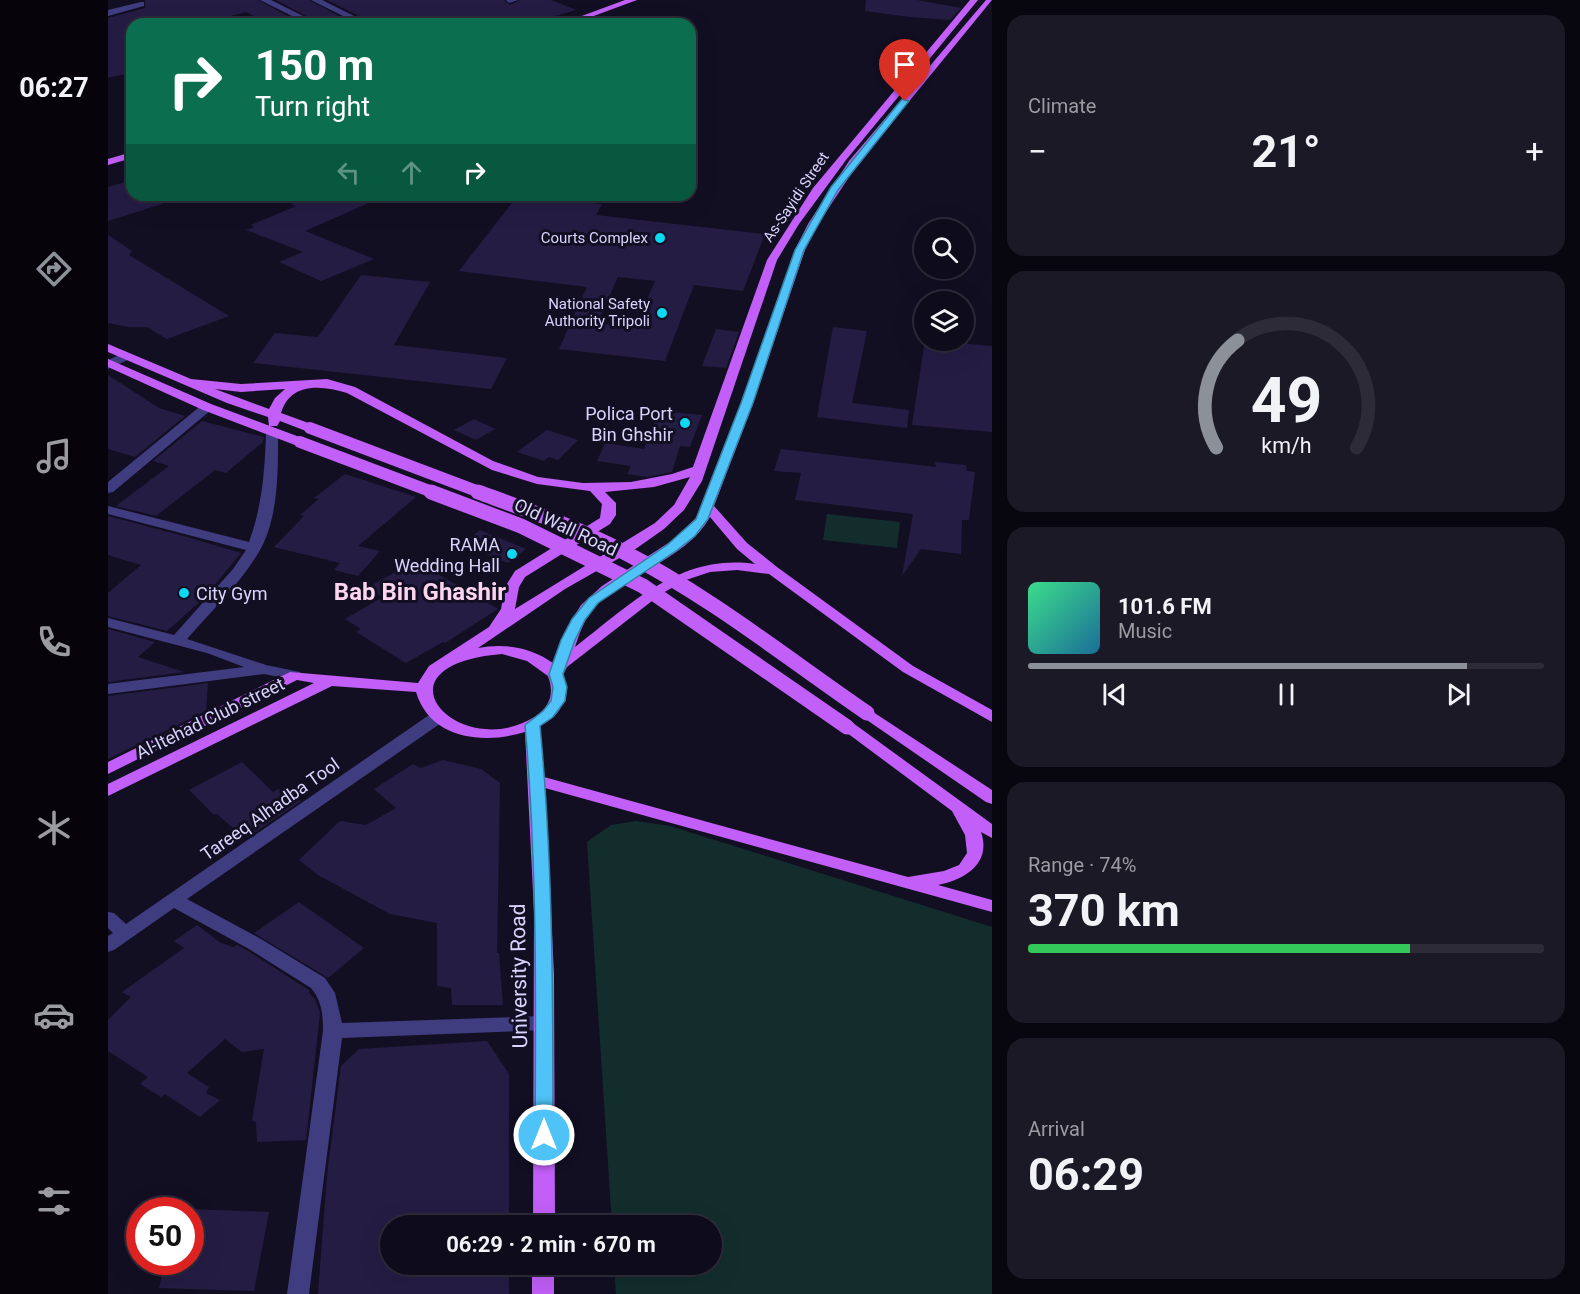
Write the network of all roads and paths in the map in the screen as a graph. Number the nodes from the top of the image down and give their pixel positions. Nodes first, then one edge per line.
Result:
1 (131, 0) edge
2 (264, 0) edge
3 (315, 0) edge
4 (633, 0) edge
5 (974, 0) edge
6 (990, 0) edge
7 (108, 13) edge
8 (302, 18) edge
9 (354, 18) edge
10 (581, 18) edge
11 (958, 29) junction
12 (126, 157) edge
13 (108, 162) edge
14 (751, 325) junction
15 (774, 327) junction
16 (108, 348) edge
17 (126, 356) junction
18 (109, 364) edge
19 (188, 382) junction
20 (298, 386) junction
21 (207, 407) junction
22 (274, 416) junction
23 (272, 432) junction
24 (697, 475) junction
25 (593, 487) junction
26 (108, 489) edge
27 (708, 507) junction
28 (108, 510) edge
29 (254, 548) junction
30 (772, 570) junction
31 (108, 622) edge
32 (492, 633) junction
33 (176, 642) junction
34 (442, 664) junction
35 (263, 669) junction
36 (558, 669) junction
37 (295, 675) junction
38 (330, 681) junction
39 (425, 688) junction
40 (108, 689) edge
41 (438, 717) junction
42 (992, 717) edge
43 (532, 725) junction
44 (108, 769) edge
45 (537, 780) junction
46 (108, 791) edge
47 (992, 798) edge
48 (957, 807) junction
49 (992, 832) edge
50 (901, 882) junction
51 (174, 900) junction
52 (992, 906) edge
53 (108, 918) edge
54 (124, 933) junction
55 (108, 945) edge
56 (545, 1023) junction
57 (333, 1031) junction
58 (544, 1215) edge
59 (543, 1275) edge
60 (298, 1294) edge
61 (543, 1294) edge

1 - 7 street
2 - 8 street
3 - 9 street
4 - 10 main road
5 - 11 main road, As-Sayidi Street
6 - 11 main road, As-Sayidi Street
11 - 14 main road, As-Sayidi Street
11 - 15 main road, As-Sayidi Street
12 - 13 main road
14 - 15 main road
14 - 24 main road, As-Sayidi Street
15 - 27 main road, As-Sayidi Street
16 - 17 main road, Old Wall Road
17 - 18 street
17 - 19 main road, Old Wall Road
18 - 21 main road, Old Wall Road
19 - 20 main road
19 - 22 main road, Old Wall Road
20 - 22 main road
20 - 25 main road
21 - 23 main road, Old Wall Road
21 - 26 street
22 - 23 main road
22 - 47 main road, Old Wall Road, bridge
23 - 29 street
23 - 48 main road, Old Wall Road, bridge
24 - 25 main road
24 - 32 main road, As-Sayidi Street
25 - 32 main road
27 - 30 main road
27 - 36 main road, As-Sayidi Street
28 - 29 street
29 - 33 street
30 - 36 main road
30 - 42 main road
31 - 33 street
32 - 34 main road, As-Sayidi Street
33 - 35 street
34 - 36 main road
34 - 39 main road
35 - 37 street
35 - 40 street
36 - 43 main road
37 - 38 main road
37 - 44 main road, Al-Itehad Club street
38 - 39 main road
38 - 46 main road, Al-Itehad Club street
39 - 41 main road
41 - 43 main road
41 - 51 street, Tareeq Alhadba Tool
43 - 45 main road, University Road
45 - 50 main road
45 - 56 main road, University Road
48 - 49 main road, Old Wall Road
48 - 50 main road
50 - 52 main road
51 - 54 street, Tareeq Alhadba Tool
51 - 57 street
53 - 54 street
54 - 55 street, Tareeq Alhadba Tool
56 - 57 street
56 - 58 main road, University Road
57 - 60 street
59 - 61 main road

